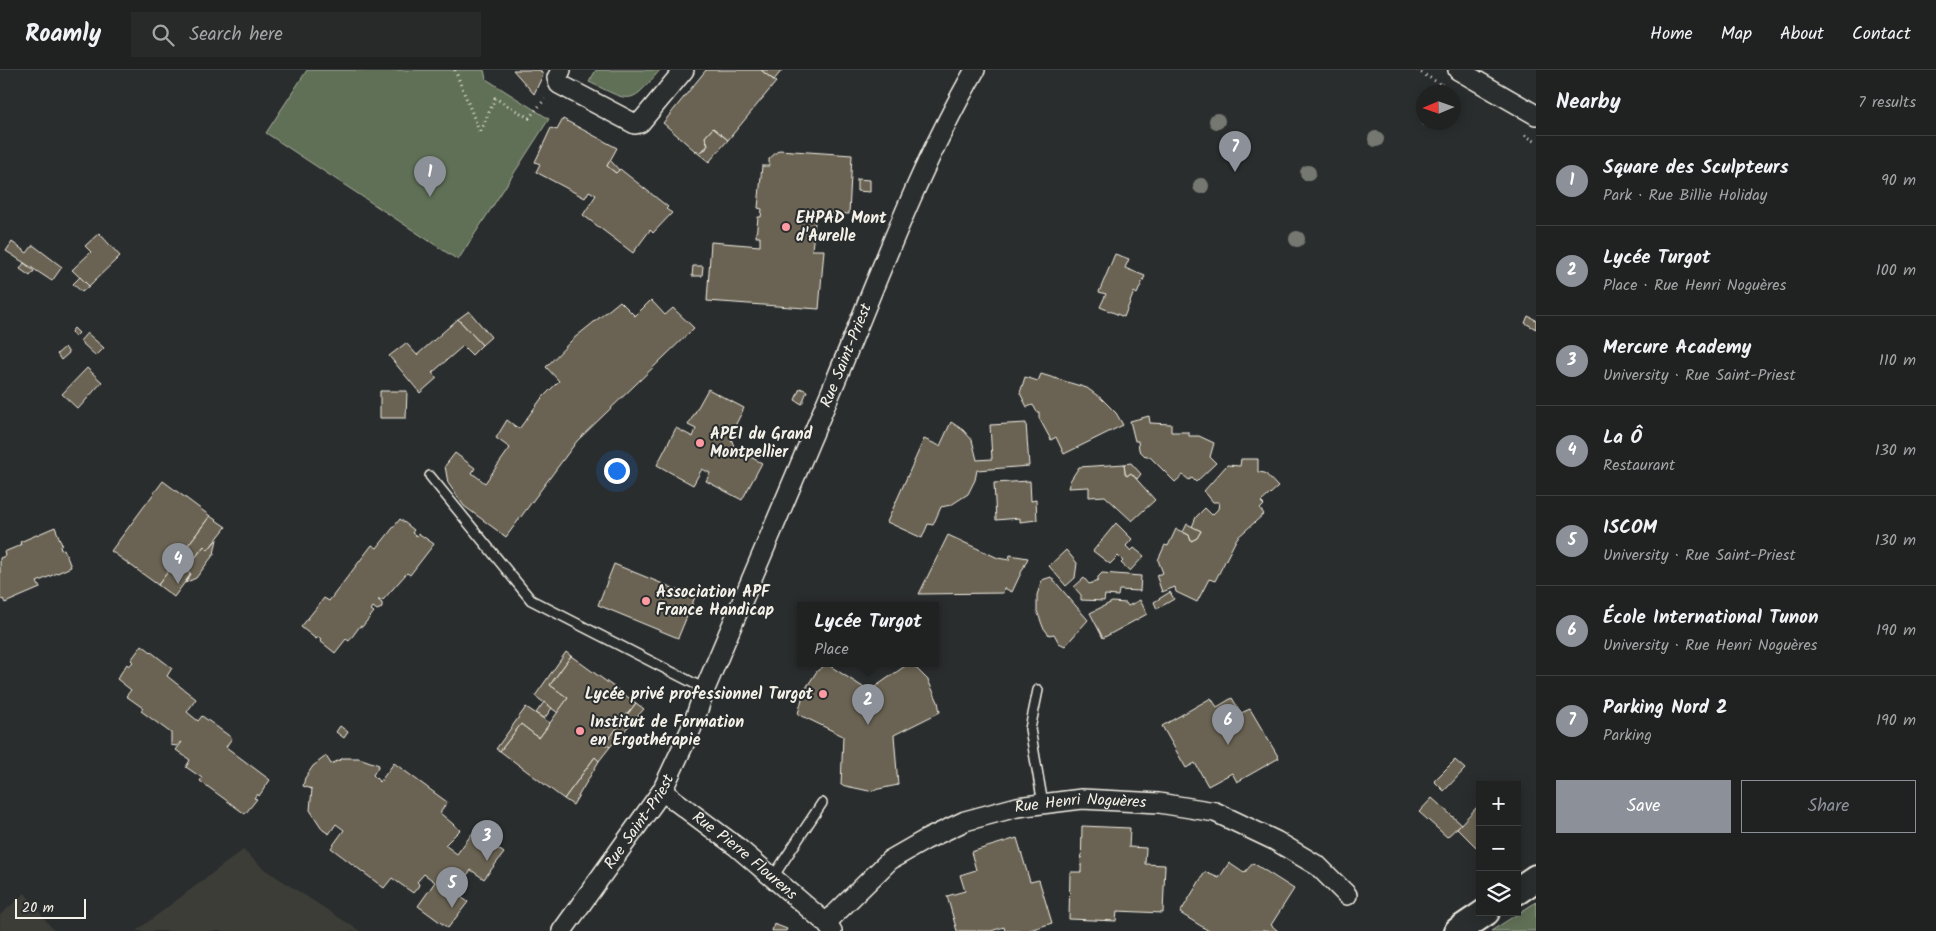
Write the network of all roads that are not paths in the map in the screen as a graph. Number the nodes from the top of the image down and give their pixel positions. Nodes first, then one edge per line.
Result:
1 (684, 70) edge
2 (975, 70) edge
3 (1458, 70) edge
4 (560, 77) edge
5 (1536, 116) edge
6 (430, 476) dead end
7 (705, 689) junction
8 (1038, 690) dead end
9 (662, 791) junction
10 (822, 803) dead end
11 (1043, 804) junction
12 (773, 877) junction
13 (1536, 878) edge
14 (1521, 888) edge
15 (1347, 895) dead end
16 (1480, 916) edge
17 (830, 929) edge
18 (562, 931) edge
19 (1458, 931) edge

1 - 4 street
2 - 7 street, Rue Saint-Priest
3 - 5 street
6 - 7 lane
7 - 9 street, Rue Saint-Priest
8 - 11 lane
9 - 12 street, Rue Pierre Flourens
9 - 18 street, Rue Saint-Priest
10 - 12 lane
11 - 15 street, Rue Henri Noguères
11 - 17 street, Rue Henri Noguères
12 - 17 street, Rue Pierre Flourens
13 - 14 main road
16 - 19 main road

